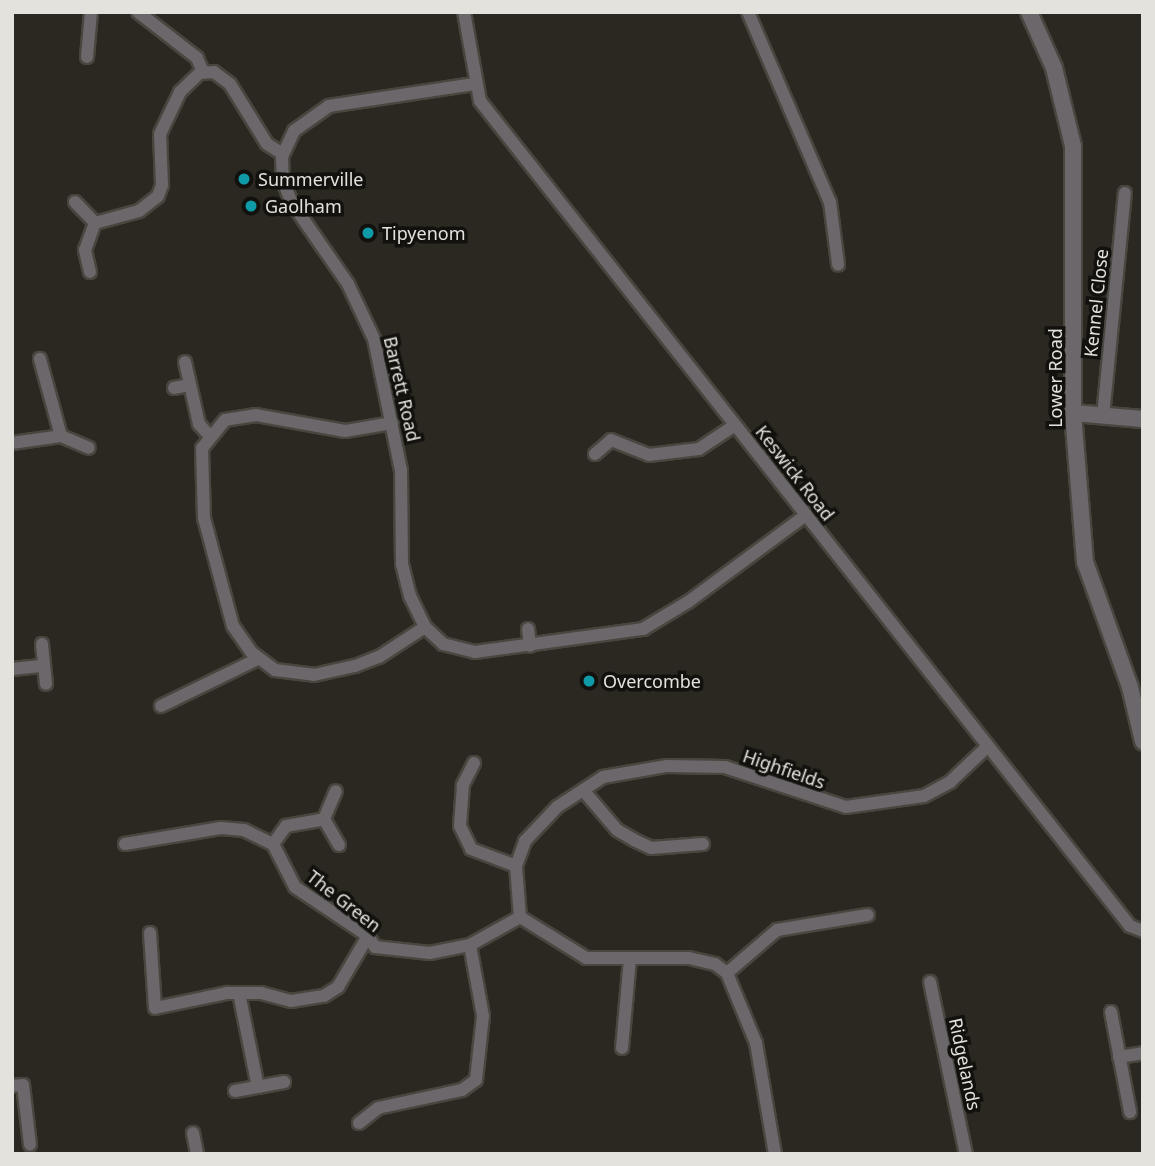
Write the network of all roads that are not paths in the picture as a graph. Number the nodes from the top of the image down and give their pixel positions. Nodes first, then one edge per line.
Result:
1 (91, 12) edge
2 (138, 12) edge
3 (464, 12) edge
4 (748, 12) edge
5 (1029, 12) edge
6 (87, 57) dead end
7 (202, 72) junction
8 (474, 84) junction
9 (283, 154) junction
10 (1125, 193) dead end
11 (75, 202) dead end
12 (95, 223) junction
13 (838, 264) dead end
14 (85, 268) dead end
15 (40, 359) dead end
16 (185, 362) dead end
17 (190, 385) junction
18 (174, 388) dead end
19 (1073, 413) junction
20 (1103, 416) junction
21 (1143, 419) edge
22 (392, 422) junction
23 (735, 425) junction
24 (209, 435) junction
25 (61, 436) junction
26 (12, 443) edge
27 (89, 448) dead end
28 (595, 454) dead end
29 (806, 515) junction
30 (425, 627) junction
31 (528, 629) dead end
32 (42, 644) dead end
33 (530, 646) junction
34 (258, 659) junction
35 (43, 666) junction
36 (12, 669) edge
37 (46, 684) dead end
38 (161, 706) dead end
39 (1140, 721) edge
40 (1143, 741) edge
41 (988, 746) junction
42 (474, 763) dead end
43 (583, 790) junction
44 (336, 791) dead end
45 (324, 819) junction
46 (125, 844) dead end
47 (273, 844) junction
48 (703, 844) dead end
49 (339, 845) dead end
50 (516, 866) junction
51 (868, 915) dead end
52 (520, 917) junction
53 (1143, 931) edge
54 (150, 933) dead end
55 (368, 936) junction
56 (470, 944) junction
57 (631, 958) junction
58 (727, 973) junction
59 (930, 982) dead end
60 (239, 993) junction
61 (1111, 1012) dead end
62 (622, 1048) dead end
63 (1143, 1053) edge
64 (1119, 1058) junction
65 (284, 1082) dead end
66 (12, 1086) edge
67 (258, 1087) junction
68 (235, 1091) dead end
69 (1130, 1112) dead end
70 (359, 1123) dead end
71 (193, 1133) dead end
72 (30, 1145) dead end
73 (197, 1154) edge
74 (775, 1154) edge
75 (966, 1154) edge

1 - 6 street
2 - 7 street
3 - 8 street, Keswick Road
4 - 13 street
5 - 19 street, Lower Road
7 - 9 street
7 - 12 street
8 - 9 street
8 - 23 street, Keswick Road
9 - 22 street, Barrett Road
10 - 20 street, Kennel Close
11 - 12 street
12 - 14 street
15 - 25 street
16 - 17 street
17 - 18 street
17 - 24 street
19 - 20 street
19 - 39 street, Lower Road
20 - 21 street
22 - 24 street
22 - 30 street, Barrett Road
23 - 28 street
23 - 29 street, Keswick Road
24 - 34 street
25 - 26 street
25 - 27 street
29 - 33 street, Barrett Road
29 - 41 street, Keswick Road
30 - 33 street, Barrett Road
30 - 34 street
31 - 33 street
32 - 35 street
34 - 38 street
35 - 36 street
35 - 37 street
39 - 40 street, Lower Road
41 - 43 street, Highfields
41 - 53 street, Keswick Road
42 - 50 street
43 - 48 street
43 - 50 street, Highfields
44 - 45 street
45 - 47 street
45 - 49 street
46 - 47 street
47 - 55 street, The Green
50 - 52 street
51 - 58 street
52 - 56 street, The Green
52 - 57 street
54 - 60 street
55 - 56 street, The Green
55 - 60 street
56 - 70 street
57 - 58 street
57 - 62 street
58 - 74 street
59 - 75 street, Ridgelands
60 - 67 street
61 - 64 street
63 - 64 street
64 - 69 street
65 - 67 street
66 - 72 street
67 - 68 street
71 - 73 street

